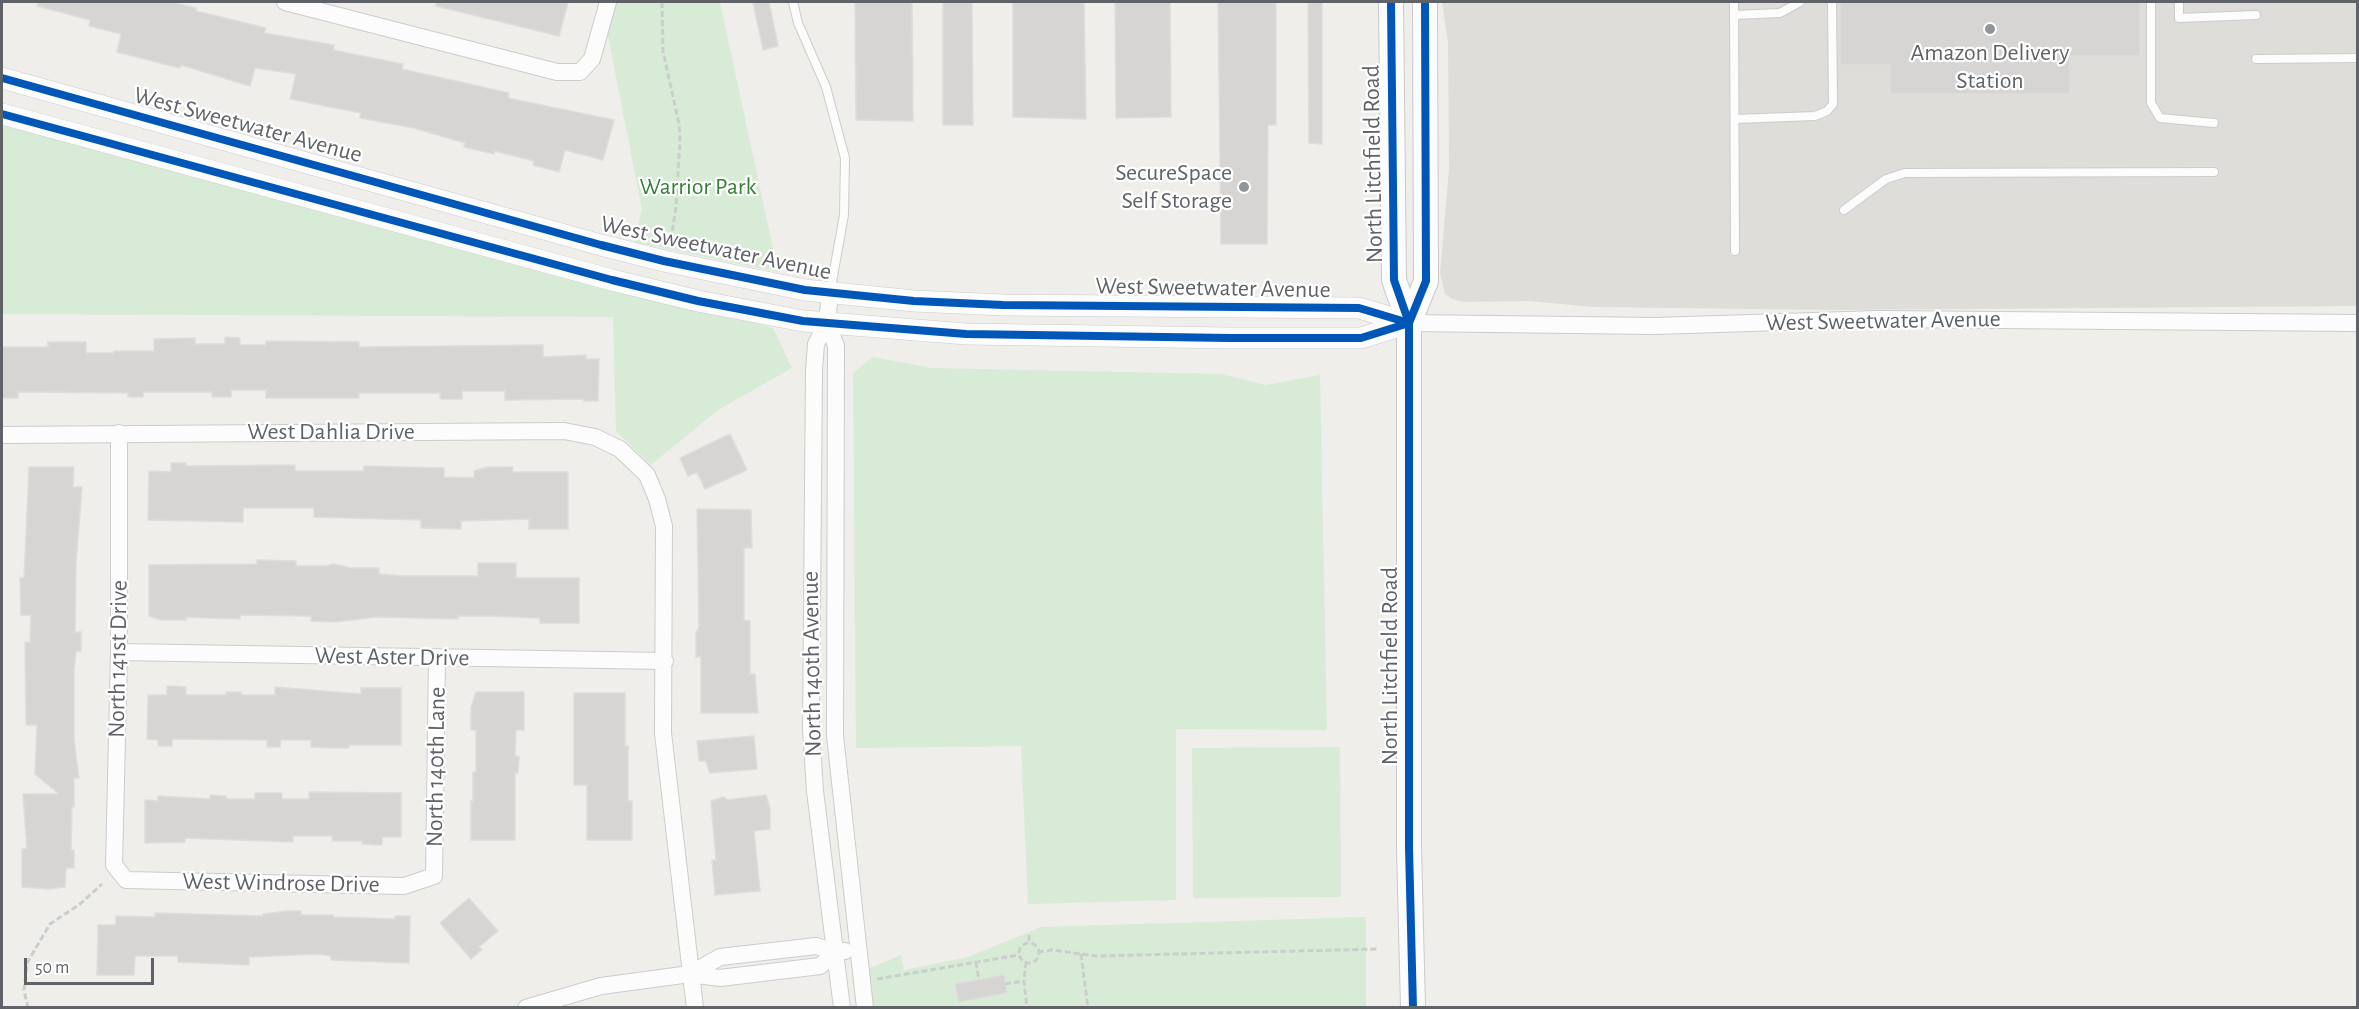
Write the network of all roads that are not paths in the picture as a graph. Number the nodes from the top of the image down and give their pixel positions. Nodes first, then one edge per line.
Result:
1 (285, 2) edge
2 (608, 2) edge
3 (793, 2) edge
4 (1391, 2) edge
5 (1425, 2) edge
6 (1734, 2) edge
7 (1800, 2) edge
8 (1832, 2) edge
9 (2151, 2) edge
10 (2179, 2) edge
11 (1734, 15) junction
12 (2256, 15) dead end
13 (2358, 58) edge
14 (2256, 59) dead end
15 (2, 78) edge
16 (2, 114) edge
17 (1735, 119) junction
18 (2214, 123) dead end
19 (312, 164) junction
20 (2214, 172) dead end
21 (305, 197) junction
22 (1844, 210) dead end
23 (1735, 251) dead end
24 (830, 293) junction
25 (828, 322) junction
26 (1409, 323) junction
27 (2358, 323) edge
28 (119, 433) junction
29 (2, 435) edge
30 (119, 652) junction
31 (437, 657) junction
32 (665, 662) junction
33 (434, 876) joint
34 (126, 880) joint
35 (857, 950) junction
36 (836, 952) junction
37 (690, 974) junction
38 (526, 1008) edge
39 (695, 1008) edge
40 (842, 1008) edge
41 (865, 1008) edge
42 (1413, 1008) edge

1 - 2 street
3 - 24 lane
4 - 26 main road, North Litchfield Road
5 - 26 main road, North Litchfield Road
6 - 11 lane
7 - 11 lane
8 - 17 lane
9 - 18 lane
10 - 12 lane
11 - 17 lane
13 - 14 lane
15 - 19 street, West Sweetwater Avenue
16 - 21 street, West Sweetwater Avenue
17 - 23 lane
19 - 21 street
19 - 24 street, West Sweetwater Avenue
20 - 22 lane
21 - 25 street, West Sweetwater Avenue
24 - 25 street, North 140th Avenue
24 - 26 street, West Sweetwater Avenue
25 - 26 street, West Sweetwater Avenue
25 - 35 street, North 140th Avenue
25 - 36 street, North 140th Avenue
26 - 27 street, West Sweetwater Avenue
26 - 42 main road, North Litchfield Road
28 - 29 street, West Dahlia Drive
28 - 30 street, North 141st Drive
28 - 32 street, West Dahlia Drive
30 - 31 street, West Aster Drive
30 - 34 street, North 141st Drive
31 - 32 street, West Aster Drive
31 - 33 street, North 140th Lane
32 - 37 street
33 - 34 street, West Windrose Drive
35 - 36 street
35 - 41 street, North 140th Avenue
36 - 37 street
36 - 40 street, North 140th Avenue
37 - 38 street
37 - 39 street

